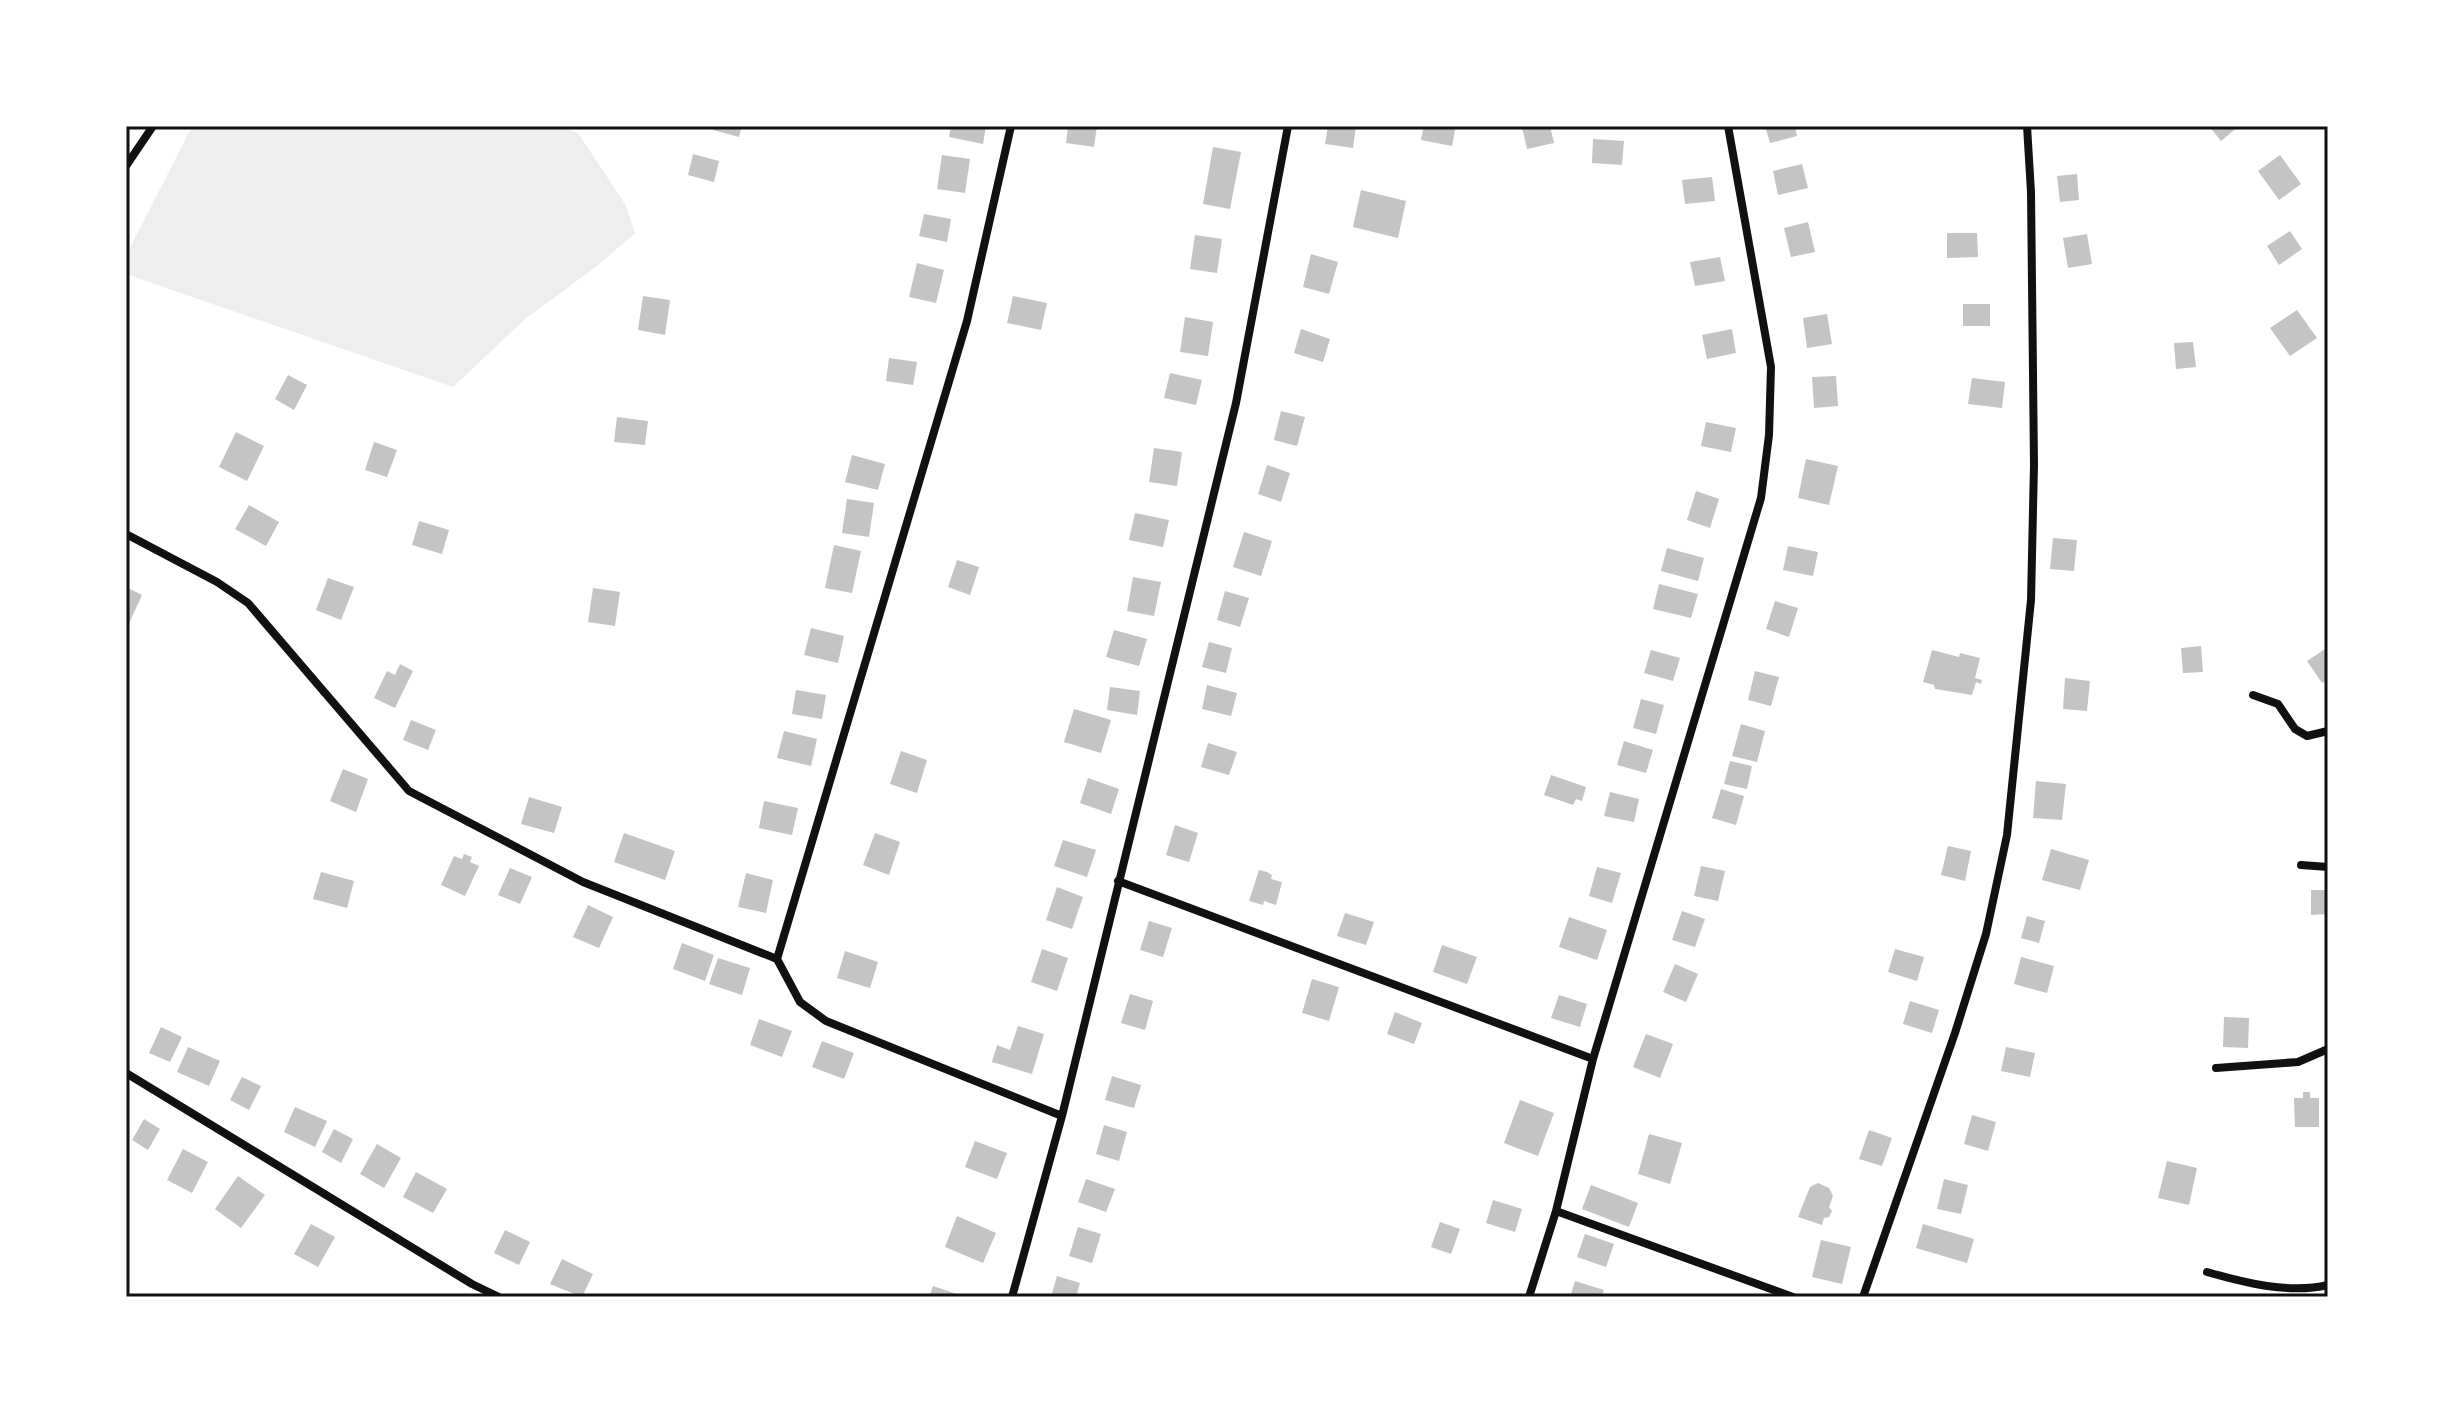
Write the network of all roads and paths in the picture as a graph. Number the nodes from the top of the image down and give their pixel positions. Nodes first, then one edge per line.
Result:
1 (153, 126) edge
2 (1011, 126) edge
3 (1288, 126) edge
4 (1728, 126) edge
5 (2027, 126) edge
6 (126, 166) edge
7 (126, 534) edge
8 (2253, 695) dead end
9 (2328, 731) edge
10 (2301, 865) dead end
11 (2328, 867) edge
12 (1118, 881) junction
13 (777, 959) junction
14 (2328, 1049) edge
15 (1593, 1059) junction
16 (2216, 1068) dead end
17 (126, 1073) edge
18 (1062, 1116) junction
19 (1556, 1211) junction
20 (2207, 1272) dead end
21 (2328, 1285) edge
22 (499, 1297) edge
23 (1012, 1297) edge
24 (1529, 1297) edge
25 (1793, 1297) edge
26 (1863, 1297) edge

1 - 6 street
2 - 13 street
3 - 12 street
4 - 15 street
5 - 26 street
7 - 13 street
8 - 9 street
10 - 11 street
12 - 15 street
12 - 18 street
13 - 18 street
14 - 16 street
15 - 19 street
17 - 22 street
18 - 23 street
19 - 24 street
19 - 25 street
20 - 21 street

